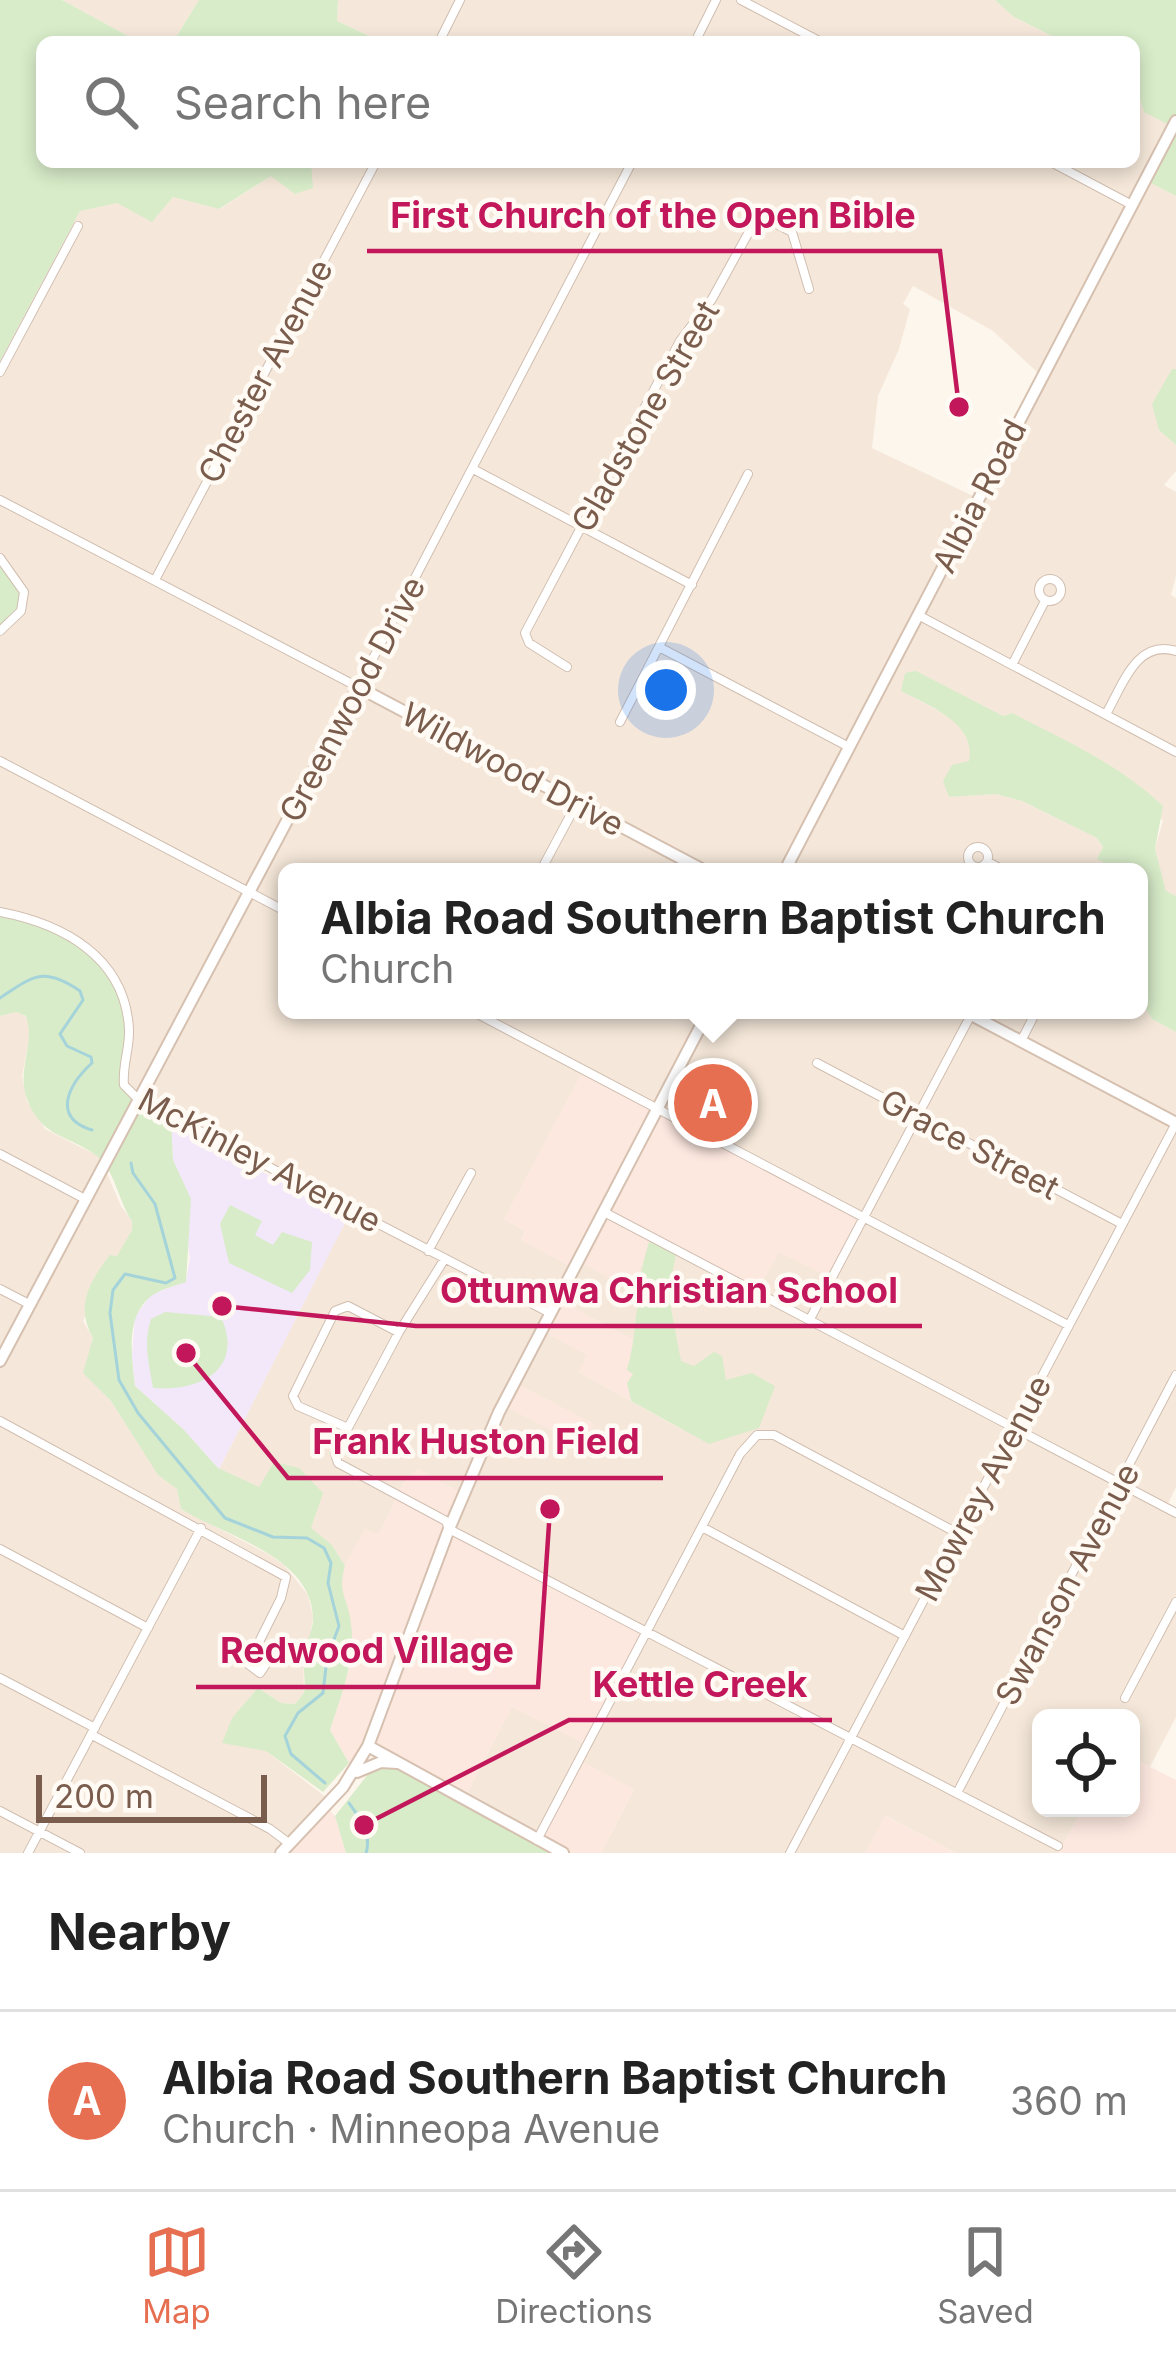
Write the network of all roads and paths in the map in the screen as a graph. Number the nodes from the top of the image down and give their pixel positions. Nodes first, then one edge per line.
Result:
1 (460, 0) edge
2 (716, 0) edge
3 (741, 0) edge
4 (442, 36) edge
5 (697, 36) edge
6 (810, 36) edge
7 (1176, 121) edge
8 (373, 168) edge
9 (629, 168) edge
10 (1062, 168) edge
11 (1132, 206) junction
12 (78, 226) dead end
13 (809, 289) dead end
14 (0, 372) edge
15 (473, 469) junction
16 (748, 474) dead end
17 (0, 500) edge
18 (580, 526) junction
19 (0, 558) edge
20 (155, 580) junction
21 (692, 585) junction
22 (1045, 600) dead end
23 (918, 615) junction
24 (0, 631) edge
25 (659, 647) junction
26 (1176, 651) edge
27 (1013, 663) junction
28 (567, 667) dead end
29 (358, 687) junction
30 (1106, 714) junction
31 (620, 722) dead end
32 (850, 747) junction
33 (1176, 752) edge
34 (0, 761) edge
35 (577, 803) junction
36 (545, 863) edge
37 (690, 863) edge
38 (789, 863) edge
39 (249, 892) junction
40 (278, 907) edge
41 (0, 912) edge
42 (487, 1019) edge
43 (704, 1019) edge
44 (963, 1019) edge
45 (979, 1019) edge
46 (1032, 1019) edge
47 (1020, 1042) junction
48 (817, 1063) dead end
49 (137, 1099) junction
50 (658, 1108) junction
51 (917, 1116) junction
52 (1176, 1123) edge
53 (0, 1154) edge
54 (471, 1173) dead end
55 (85, 1199) junction
56 (604, 1212) junction
57 (862, 1217) junction
58 (1122, 1224) junction
59 (428, 1251) junction
60 (444, 1260) junction
61 (0, 1289) edge
62 (29, 1304) junction
63 (551, 1314) junction
64 (810, 1319) junction
65 (1069, 1326) junction
66 (398, 1332) junction
67 (0, 1360) edge
68 (1176, 1376) edge
69 (0, 1421) edge
70 (348, 1427) junction
71 (1015, 1427) junction
72 (1119, 1484) junction
73 (1176, 1514) edge
74 (702, 1527) junction
75 (200, 1528) junction
76 (449, 1529) junction
77 (959, 1534) junction
78 (0, 1549) edge
79 (1176, 1602) edge
80 (148, 1628) junction
81 (646, 1631) junction
82 (905, 1636) junction
83 (256, 1646) dead end
84 (0, 1678) edge
85 (1125, 1698) dead end
86 (93, 1731) junction
87 (851, 1737) junction
88 (368, 1746) junction
89 (400, 1763) junction
90 (354, 1773) junction
91 (957, 1793) junction
92 (0, 1811) edge
93 (39, 1832) junction
94 (537, 1840) junction
95 (1058, 1846) dead end
96 (286, 1849) edge
97 (28, 1853) edge
98 (80, 1853) edge
99 (563, 1853) edge
100 (790, 1853) edge

1 - 4 street
2 - 5 street
3 - 6 street
7 - 11 street, Albia Road
8 - 20 street, Chester Avenue
9 - 15 street, Greenwood Drive
10 - 11 street
11 - 23 street, Albia Road
12 - 14 street
13 - 18 street, Gladstone Street
15 - 18 street
15 - 29 street, Greenwood Drive
16 - 21 street
17 - 20 street, Wildwood Drive
18 - 21 street
18 - 28 street, Gladstone Street
19 - 24 street
20 - 29 street, Wildwood Drive
21 - 25 street
22 - 27 street
23 - 27 street
23 - 32 street, Albia Road
25 - 31 street
25 - 32 street
26 - 30 street
27 - 30 street
29 - 35 street, Wildwood Drive
29 - 39 street, Greenwood Drive
30 - 33 street
32 - 38 street, Albia Road
34 - 39 street
35 - 36 street
35 - 37 street, Wildwood Drive
39 - 40 street
39 - 49 street, Greenwood Drive
41 - 49 street, McKinley Avenue
42 - 50 street
43 - 50 street
44 - 51 street
45 - 47 street
46 - 47 street
47 - 52 street
48 - 51 street, Grace Street
49 - 55 street, Greenwood Drive
49 - 59 street, McKinley Avenue
50 - 56 street
50 - 57 street
51 - 57 street
51 - 58 street, Grace Street
52 - 58 street, Mowrey Avenue
53 - 55 street
54 - 59 street
55 - 62 street, Greenwood Drive
56 - 63 street
56 - 64 street
57 - 64 street
57 - 65 street
58 - 65 street, Mowrey Avenue
59 - 60 street, McKinley Avenue
60 - 63 street, McKinley Avenue
60 - 66 street
61 - 62 street
62 - 67 street, Greenwood Drive
63 - 76 street
64 - 71 street
65 - 71 street, Mowrey Avenue
66 - 70 street
66 - 70 street
68 - 72 street, Swanson Avenue
69 - 75 street
70 - 76 street
71 - 72 street
71 - 77 street, Mowrey Avenue
72 - 73 street
72 - 91 street, Swanson Avenue
74 - 77 street
74 - 81 street
74 - 82 street
75 - 80 street
75 - 83 street
76 - 81 street
76 - 88 street
77 - 82 street, Mowrey Avenue
78 - 80 street
79 - 85 street
80 - 86 street
81 - 87 street
81 - 94 street
82 - 87 street, Mowrey Avenue
84 - 86 street
86 - 93 street
86 - 96 street
87 - 91 street
87 - 100 street, Mowrey Avenue
88 - 89 street
88 - 90 street
89 - 90 street
89 - 94 street
90 - 96 street
91 - 95 street
92 - 93 street
93 - 97 street
93 - 98 street
94 - 99 street

